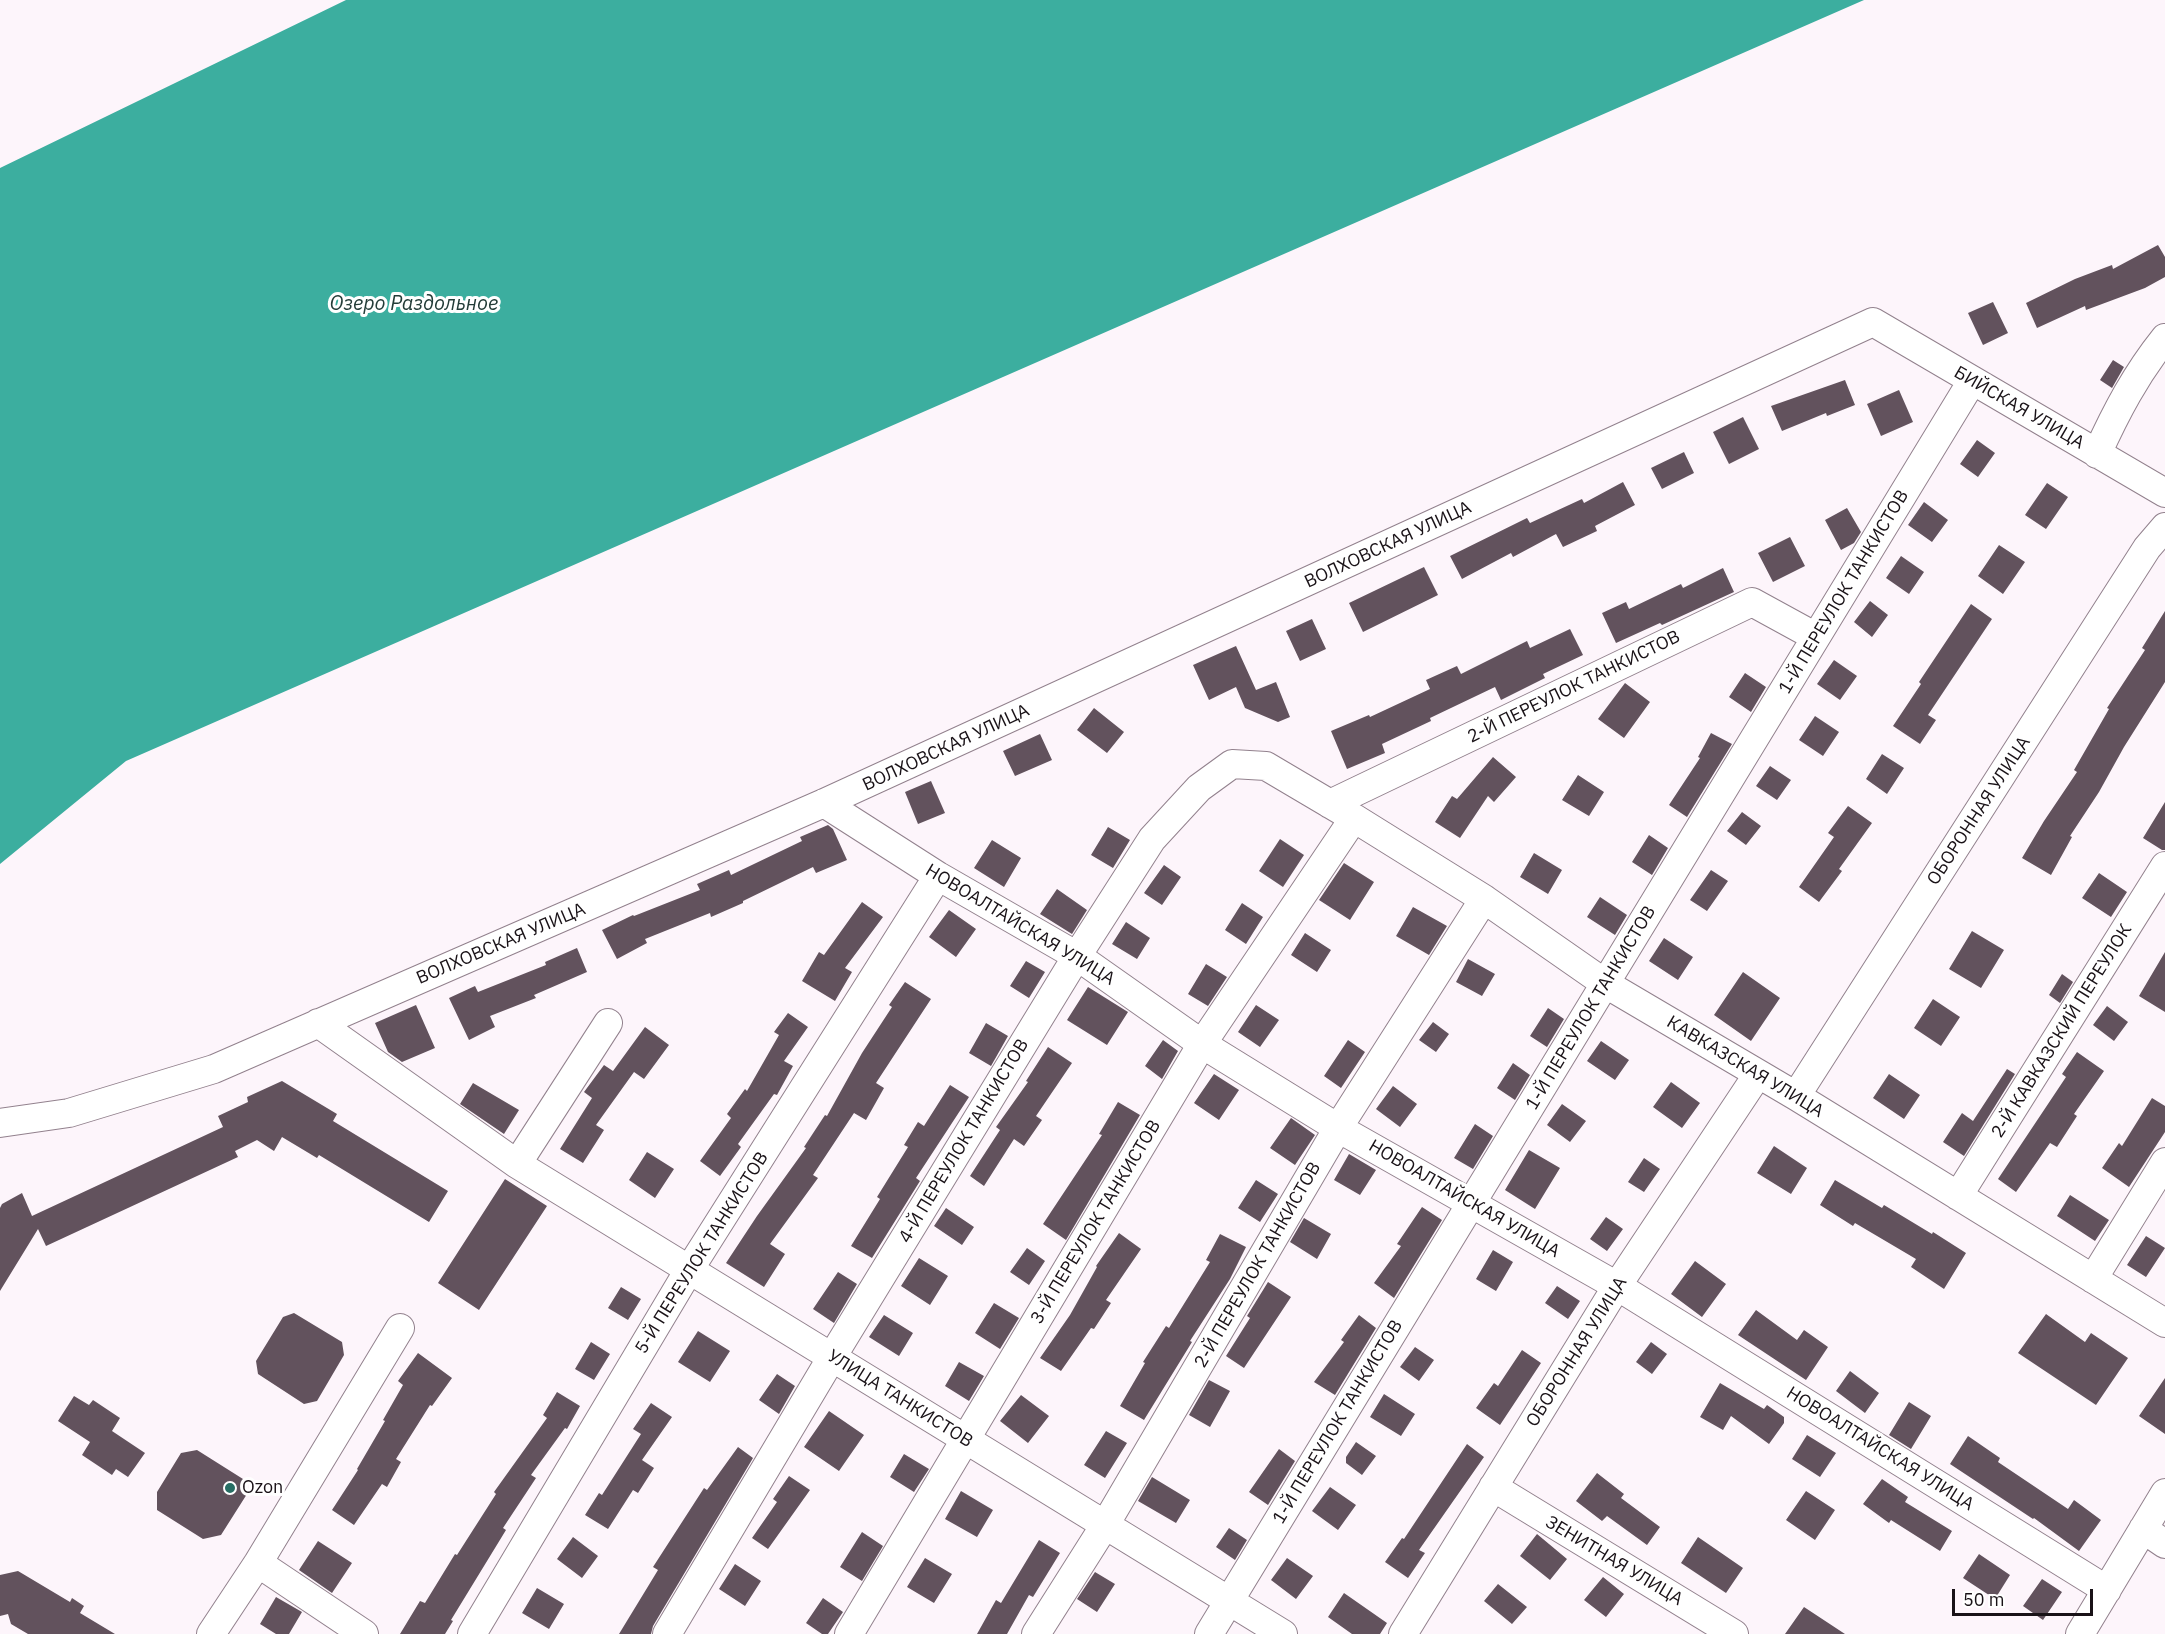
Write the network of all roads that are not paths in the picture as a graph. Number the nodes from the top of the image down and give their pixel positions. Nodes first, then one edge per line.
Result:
1 (1873, 322) joint
2 (2165, 338) edge
3 (1972, 381) junction
4 (2097, 454) junction
5 (2165, 493) edge
6 (2165, 527) edge
7 (1816, 637) junction
8 (824, 803) junction
9 (1342, 811) junction
10 (2165, 866) edge
11 (938, 876) junction
12 (1484, 899) junction
13 (1077, 956) junction
14 (1606, 984) junction
15 (318, 1023) junction
16 (608, 1023) dead end
17 (1202, 1044) junction
18 (1758, 1074) junction
19 (1796, 1096) junction
20 (0, 1123) edge
21 (1338, 1128) junction
22 (2165, 1162) edge
23 (517, 1164) junction
24 (1958, 1196) junction
25 (1471, 1204) junction
26 (690, 1270) junction
27 (2093, 1279) junction
28 (1617, 1286) junction
29 (2165, 1323) edge
30 (400, 1329) dead end
31 (832, 1357) junction
32 (967, 1440) junction
33 (1493, 1487) junction
34 (2165, 1493) edge
35 (1106, 1526) junction
36 (2154, 1536) edge
37 (258, 1563) junction
38 (2107, 1590) junction
39 (1229, 1601) junction
40 (211, 1634) edge
41 (364, 1634) edge
42 (472, 1634) edge
43 (667, 1634) edge
44 (849, 1634) edge
45 (1036, 1634) edge
46 (1209, 1634) edge
47 (1283, 1634) edge
48 (1402, 1634) edge
49 (1734, 1634) edge
50 (2080, 1634) edge

1 - 3 street, БИЙСКАЯ УЛИЦА
1 - 8 street, ВОЛХОВСКАЯ УЛИЦА
2 - 4 street
3 - 4 street, БИЙСКАЯ УЛИЦА
3 - 7 street, 1-Й ПЕРЕУЛОК ТАНКИСТОВ
4 - 5 street, БИЙСКАЯ УЛИЦА
6 - 19 street, ОБОРОННАЯ УЛИЦА
7 - 9 street, 2-Й ПЕРЕУЛОК ТАНКИСТОВ
7 - 14 street, 1-Й ПЕРЕУЛОК ТАНКИСТОВ
8 - 11 street, НОВОАЛТАЙСКАЯ УЛИЦА
8 - 15 street, ВОЛХОВСКАЯ УЛИЦА
9 - 12 street, КАВКАЗСКАЯ УЛИЦА
9 - 13 street, 4-Й ПЕРЕУЛОК ТАНКИСТОВ
9 - 17 street, 3-Й ПЕРЕУЛОК ТАНКИСТОВ
10 - 24 street, 2-Й КАВКАЗСКИЙ ПЕРЕУЛОК
11 - 13 street, НОВОАЛТАЙСКАЯ УЛИЦА
11 - 26 street, 5-Й ПЕРЕУЛОК ТАНКИСТОВ
12 - 14 street, КАВКАЗСКАЯ УЛИЦА
12 - 21 street, 2-Й ПЕРЕУЛОК ТАНКИСТОВ
13 - 17 street, НОВОАЛТАЙСКАЯ УЛИЦА
13 - 31 street, 4-Й ПЕРЕУЛОК ТАНКИСТОВ
14 - 18 street, КАВКАЗСКАЯ УЛИЦА
14 - 25 street, 1-Й ПЕРЕУЛОК ТАНКИСТОВ
15 - 20 street, ВОЛХОВСКАЯ УЛИЦА
15 - 23 street, УЛИЦА ТАНКИСТОВ
16 - 23 street
17 - 21 street, НОВОАЛТАЙСКАЯ УЛИЦА
17 - 32 street, 3-Й ПЕРЕУЛОК ТАНКИСТОВ
18 - 19 street, КАВКАЗСКАЯ УЛИЦА
18 - 28 street, ОБОРОННАЯ УЛИЦА
19 - 24 street, КАВКАЗСКАЯ УЛИЦА
21 - 25 street, НОВОАЛТАЙСКАЯ УЛИЦА
21 - 35 street, 2-Й ПЕРЕУЛОК ТАНКИСТОВ
22 - 27 street
23 - 26 street, УЛИЦА ТАНКИСТОВ
24 - 27 street, КАВКАЗСКАЯ УЛИЦА
25 - 28 street, НОВОАЛТАЙСКАЯ УЛИЦА
25 - 39 street, 1-Й ПЕРЕУЛОК ТАНКИСТОВ
26 - 31 street, УЛИЦА ТАНКИСТОВ
26 - 42 street, 5-Й ПЕРЕУЛОК ТАНКИСТОВ
27 - 29 street, КАВКАЗСКАЯ УЛИЦА
28 - 33 street, ОБОРОННАЯ УЛИЦА
28 - 38 street, НОВОАЛТАЙСКАЯ УЛИЦА
30 - 37 street
31 - 32 street, УЛИЦА ТАНКИСТОВ
31 - 43 street, 4-Й ПЕРЕУЛОК ТАНКИСТОВ
32 - 35 street, УЛИЦА ТАНКИСТОВ
32 - 44 street, 3-Й ПЕРЕУЛОК ТАНКИСТОВ
33 - 48 street, ОБОРОННАЯ УЛИЦА
33 - 49 street, ЗЕНИТНАЯ УЛИЦА
34 - 36 street
35 - 39 street, УЛИЦА ТАНКИСТОВ
35 - 45 street, 2-Й ПЕРЕУЛОК ТАНКИСТОВ
36 - 38 street
37 - 40 street
37 - 41 street
38 - 50 street
39 - 46 street, 1-Й ПЕРЕУЛОК ТАНКИСТОВ
39 - 47 street, УЛИЦА ТАНКИСТОВ

